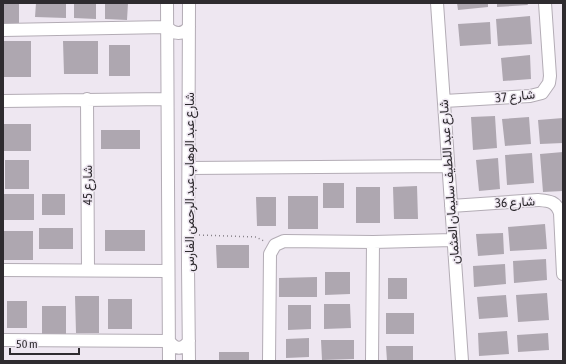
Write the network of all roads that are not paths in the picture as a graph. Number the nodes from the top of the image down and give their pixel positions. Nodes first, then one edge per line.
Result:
1 (167, 3) edge
2 (189, 3) edge
3 (437, 3) edge
4 (545, 3) edge
5 (167, 27) junction
6 (189, 27) junction
7 (3, 30) edge
8 (189, 48) junction
9 (167, 49) junction
10 (87, 99) junction
11 (167, 99) junction
12 (3, 101) edge
13 (444, 101) junction
14 (448, 166) junction
15 (189, 168) junction
16 (451, 206) junction
17 (453, 240) junction
18 (373, 242) junction
19 (3, 270) edge
20 (88, 270) junction
21 (168, 271) junction
22 (563, 274) edge
23 (3, 340) edge
24 (169, 341) junction
25 (189, 341) junction
26 (169, 361) edge
27 (174, 361) edge
28 (185, 361) edge
29 (190, 361) edge
30 (269, 361) edge
31 (372, 361) edge
32 (462, 361) edge

1 - 5 street, شارع عبد الوهاب عبد الرحمن الفارس
2 - 6 street, شارع عبد الوهاب عبد الرحمن الفارس
3 - 13 street, شارع عبد اللطيف سليمان العثمان
4 - 13 street, شارع 37
5 - 6 street
5 - 7 street
5 - 9 street, شارع عبد الوهاب عبد الرحمن الفارس
6 - 8 street, شارع عبد الوهاب عبد الرحمن الفارس
8 - 9 street
8 - 15 street, شارع عبد الوهاب عبد الرحمن الفارس
9 - 11 street, شارع عبد الوهاب عبد الرحمن الفارس
10 - 11 street
10 - 12 street
10 - 20 street, شارع 45
11 - 21 street, شارع عبد الوهاب عبد الرحمن الفارس
13 - 14 street, شارع عبد اللطيف سليمان العثمان
14 - 15 street
14 - 16 street, شارع عبد اللطيف سليمان العثمان
15 - 25 street, شارع عبد الوهاب عبد الرحمن الفارس
16 - 17 street, شارع عبد اللطيف سليمان العثمان
16 - 22 street, شارع 36
17 - 18 street
17 - 32 street, شارع عبد اللطيف سليمان العثمان
18 - 30 street
18 - 31 street
19 - 20 street
20 - 21 street
21 - 24 street, شارع عبد الوهاب عبد الرحمن الفارس
23 - 24 street
24 - 25 street
24 - 26 street, شارع عبد الوهاب عبد الرحمن الفارس
25 - 29 street, شارع عبد الوهاب عبد الرحمن الفارس
27 - 28 street

